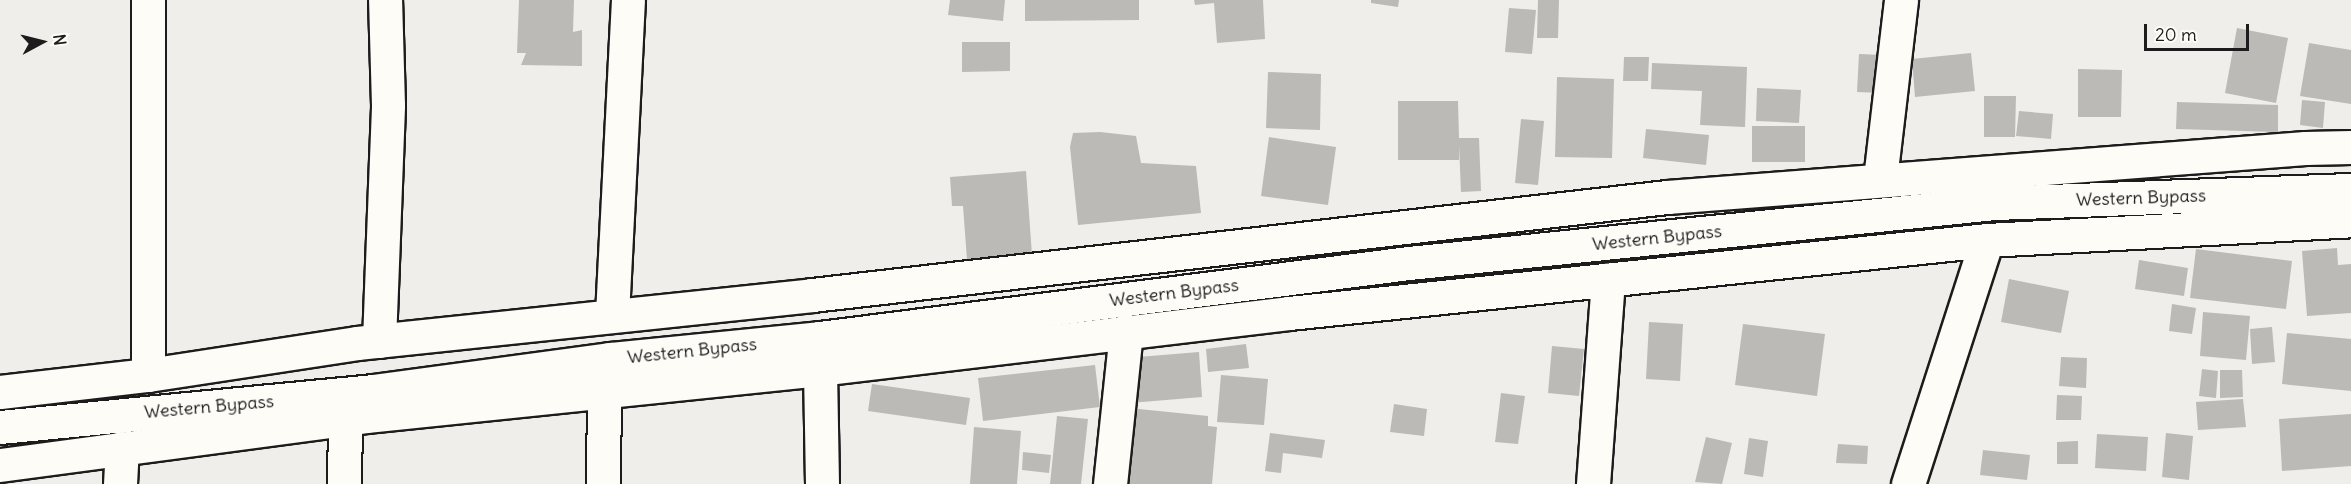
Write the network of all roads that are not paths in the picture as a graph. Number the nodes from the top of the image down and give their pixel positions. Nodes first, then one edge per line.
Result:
1 (148, 0) edge
2 (385, 0) edge
3 (628, 0) edge
4 (1901, 0) edge
5 (2351, 147) edge
6 (1880, 179) junction
7 (2351, 190) edge
8 (2351, 220) edge
9 (1987, 240) junction
10 (1608, 280) junction
11 (612, 315) junction
12 (1126, 331) junction
13 (379, 341) junction
14 (820, 369) junction
15 (148, 375) junction
16 (604, 391) junction
17 (0, 392) edge
18 (345, 419) junction
19 (0, 426) edge
20 (122, 448) junction
21 (0, 465) edge
22 (120, 484) edge
23 (344, 484) edge
24 (603, 484) edge
25 (822, 484) edge
26 (1110, 484) edge
27 (1593, 484) edge
28 (1912, 484) edge

1 - 15 main road
2 - 13 main road
3 - 11 main road
4 - 6 main road
5 - 6 main road
6 - 11 main road
7 - 19 main road, Western Bypass
8 - 9 main road
9 - 10 main road
9 - 28 main road
10 - 12 main road
10 - 27 main road
11 - 13 main road
12 - 14 main road
12 - 26 main road
13 - 15 main road
14 - 16 main road
14 - 25 main road
15 - 17 main road
16 - 18 main road
16 - 24 main road
18 - 20 main road
18 - 23 main road
20 - 21 main road
20 - 22 main road

